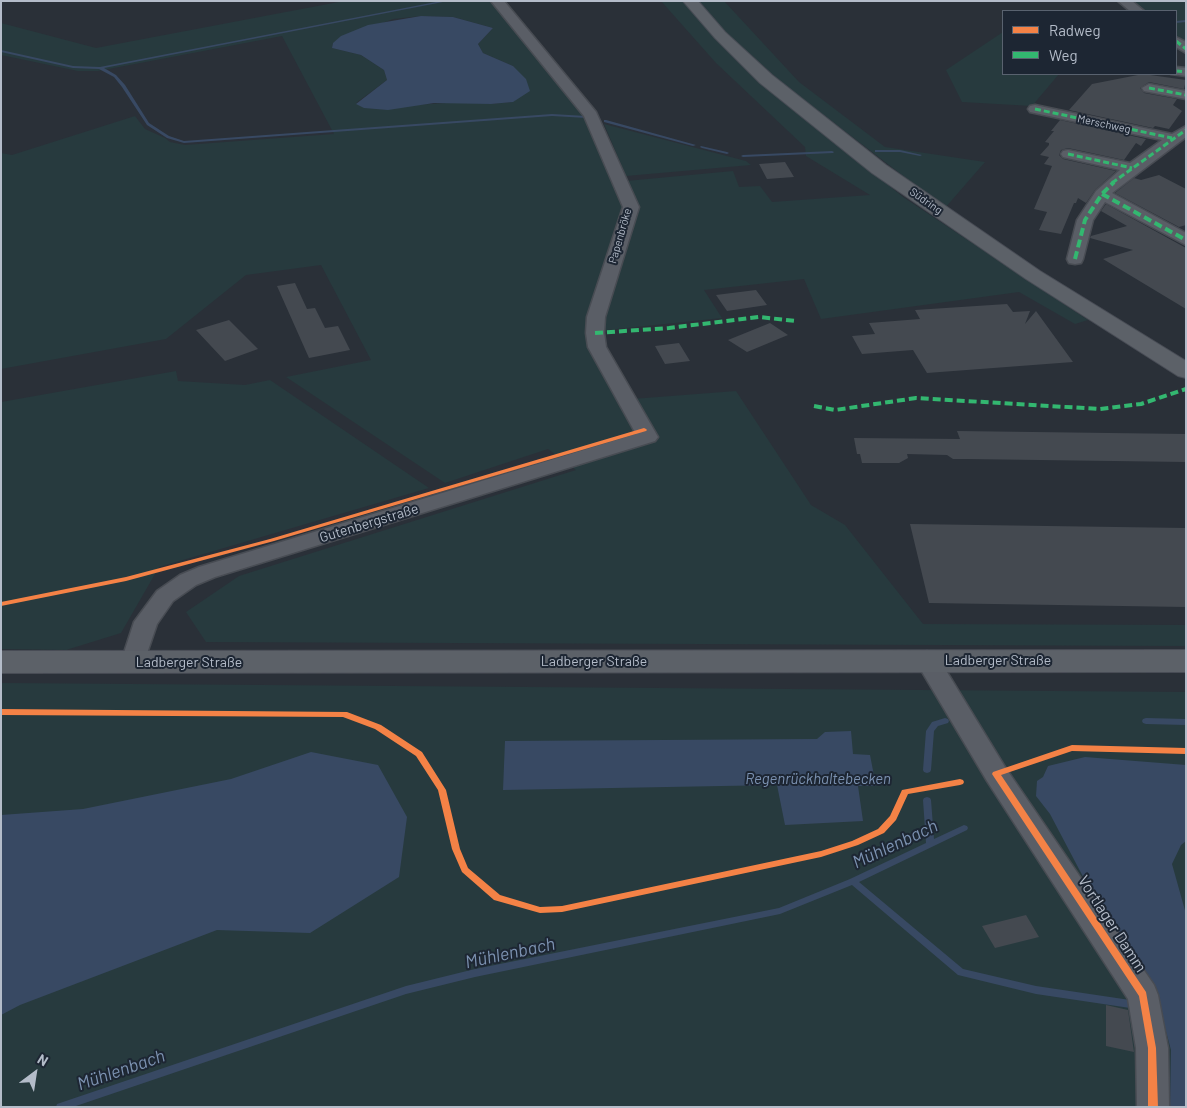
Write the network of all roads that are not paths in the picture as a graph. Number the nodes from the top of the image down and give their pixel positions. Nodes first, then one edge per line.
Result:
1 (497, 1) edge
2 (690, 1) edge
3 (1124, 1) edge
4 (1137, 10) edge
5 (1149, 88) dead end
6 (1186, 95) edge
7 (1035, 109) dead end
8 (1186, 130) edge
9 (1172, 138) junction
10 (1068, 154) dead end
11 (1132, 168) junction
12 (1102, 194) junction
13 (1186, 240) edge
14 (1075, 259) dead end
15 (1186, 371) edge
16 (648, 437) joint
17 (927, 660) junction
18 (1186, 661) edge
19 (1, 662) edge
20 (133, 662) junction
21 (1153, 1107) edge

1 - 16 street, Papenbröke
2 - 15 main road, Südring
3 - 4 street
5 - 6 street
7 - 9 street, Merschweg
8 - 9 street
9 - 11 street
10 - 11 street
11 - 12 street
12 - 13 street
12 - 14 street
16 - 20 street, Gutenbergstraße
17 - 18 main road, Ladberger Straße
17 - 20 main road, Ladberger Straße
17 - 21 street, Vortlager Damm
19 - 20 main road, Ladberger Straße

